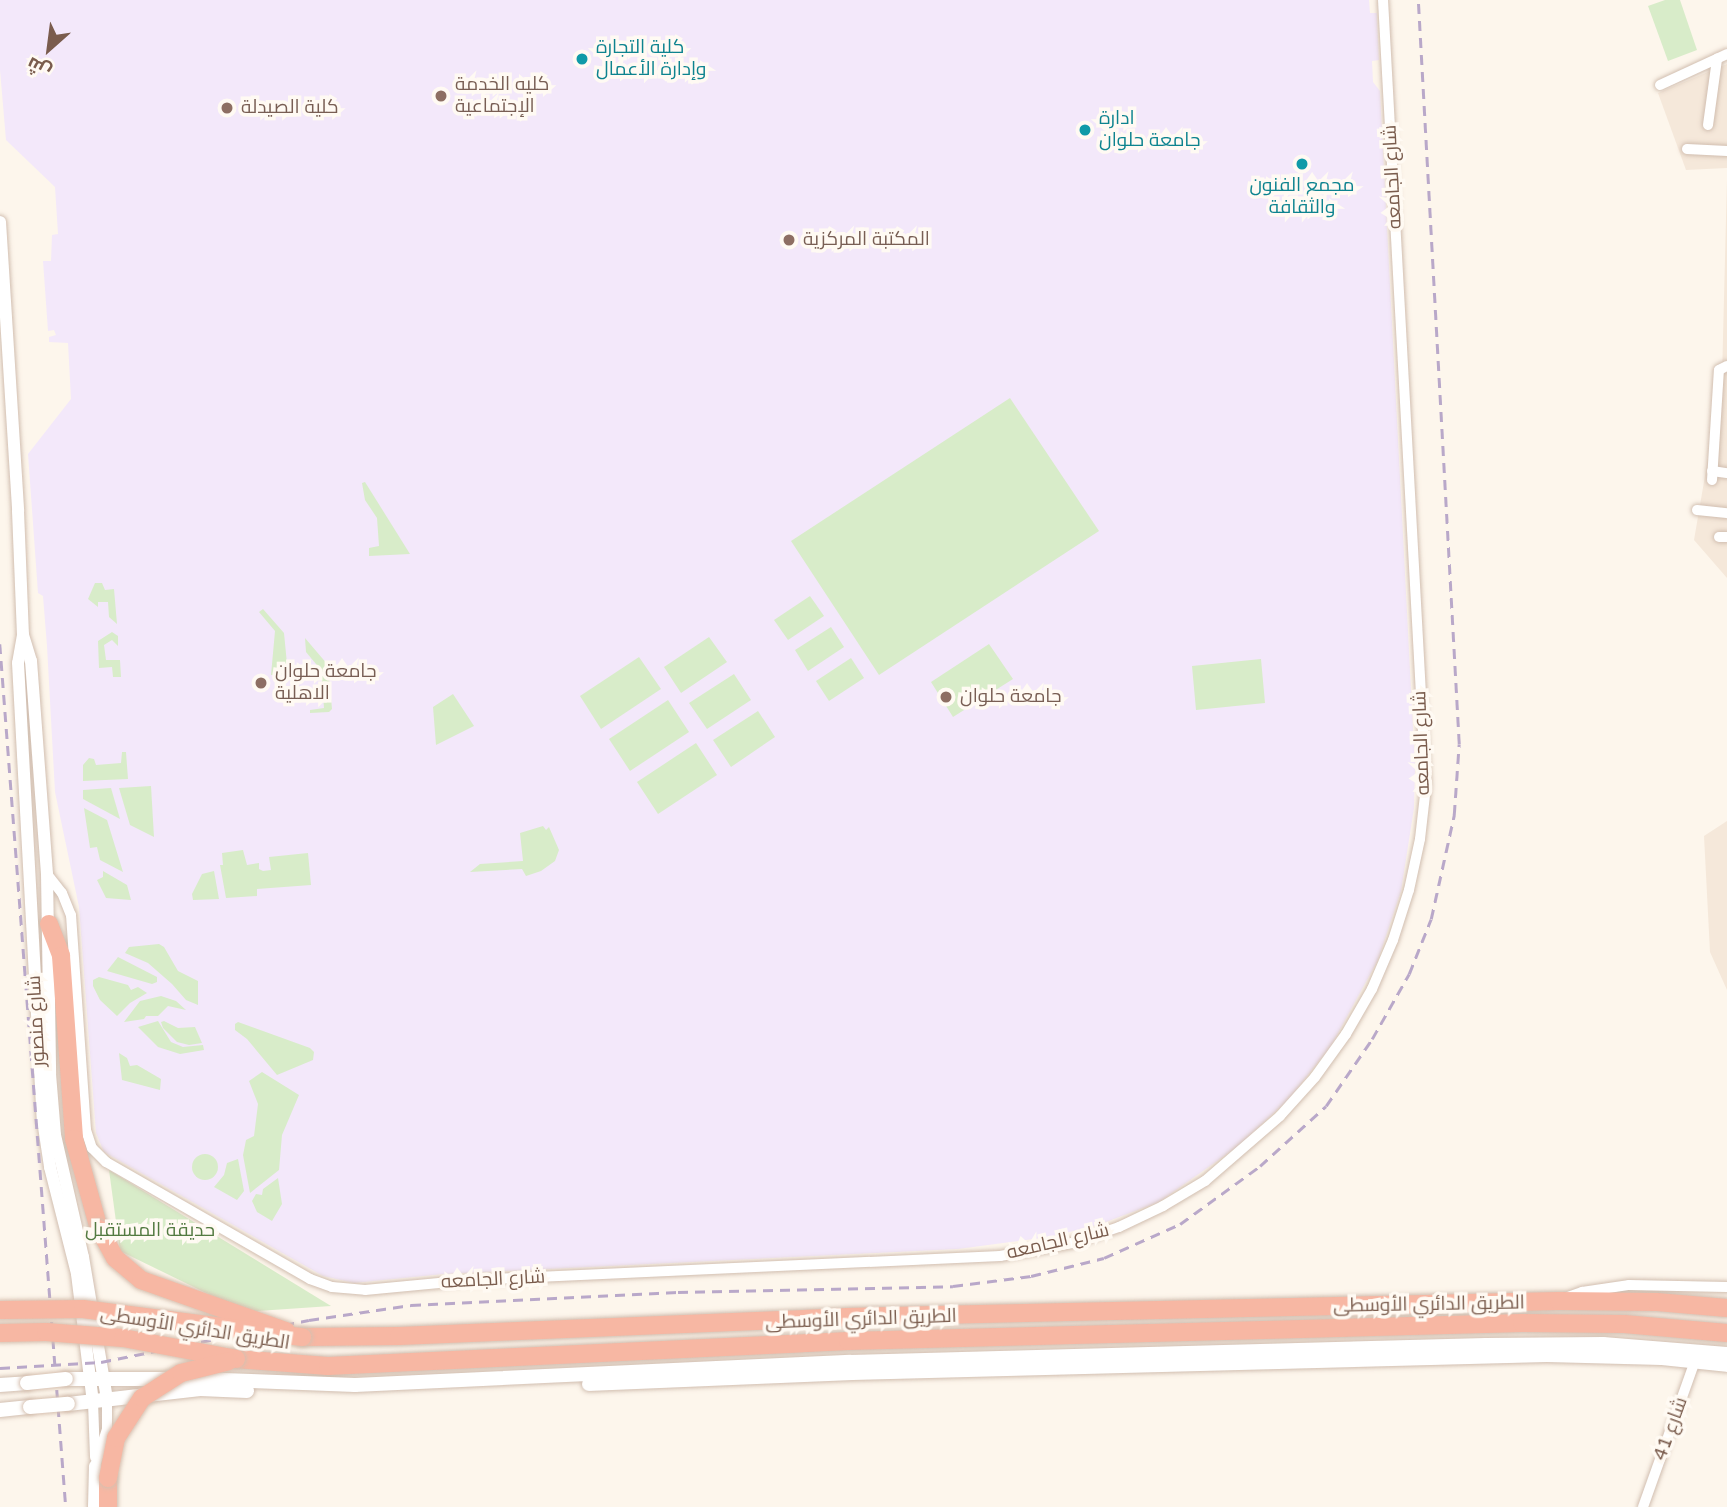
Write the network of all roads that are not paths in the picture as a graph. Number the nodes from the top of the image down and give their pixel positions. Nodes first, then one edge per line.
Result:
1 (1383, 0) edge
2 (1724, 54) edge
3 (1660, 85) dead end
4 (1708, 125) dead end
5 (1687, 149) dead end
6 (1727, 151) edge
7 (0, 222) edge
8 (1727, 366) edge
9 (1714, 431) junction
10 (1727, 432) edge
11 (1727, 473) edge
12 (1697, 510) dead end
13 (1727, 513) edge
14 (23, 635) junction
15 (47, 874) junction
16 (49, 924) junction
17 (1727, 1287) edge
18 (1559, 1300) junction
19 (1727, 1308) edge
20 (0, 1310) edge
21 (0, 1333) edge
22 (1727, 1333) edge
23 (302, 1337) junction
24 (1727, 1354) edge
25 (1697, 1356) junction
26 (236, 1359) junction
27 (1727, 1365) edge
28 (97, 1379) junction
29 (0, 1385) edge
30 (100, 1400) junction
31 (1, 1412) edge
32 (102, 1472) junction
33 (94, 1507) edge
34 (108, 1507) edge
35 (1643, 1507) edge

1 - 15 street, شارع الجامعه
2 - 3 street
2 - 4 street
5 - 6 street
7 - 14 street, شارع منصور
8 - 9 street
9 - 10 street
9 - 11 street
12 - 13 street
14 - 15 street, شارع منصور
14 - 28 street, شارع منصور
15 - 16 street, شارع منصور
16 - 23 highway, bridge
16 - 28 street, شارع منصور
17 - 18 street
18 - 19 highway, الطريق الدائري الأوسطى
18 - 23 highway, الطريق الدائري الأوسطى
20 - 23 highway, الطريق الدائري الأوسطى, bridge
21 - 26 highway, الطريق الدائري الأوسطى, bridge
22 - 26 highway, الطريق الدائري الأوسطى
24 - 25 main road
25 - 27 main road
25 - 28 main road
25 - 30 main road
25 - 35 street, شارع 41
26 - 32 highway, bridge
28 - 29 main road, bridge
28 - 30 street, شارع منصور
30 - 31 main road, bridge
30 - 32 street
30 - 32 street
32 - 33 street
32 - 34 highway

